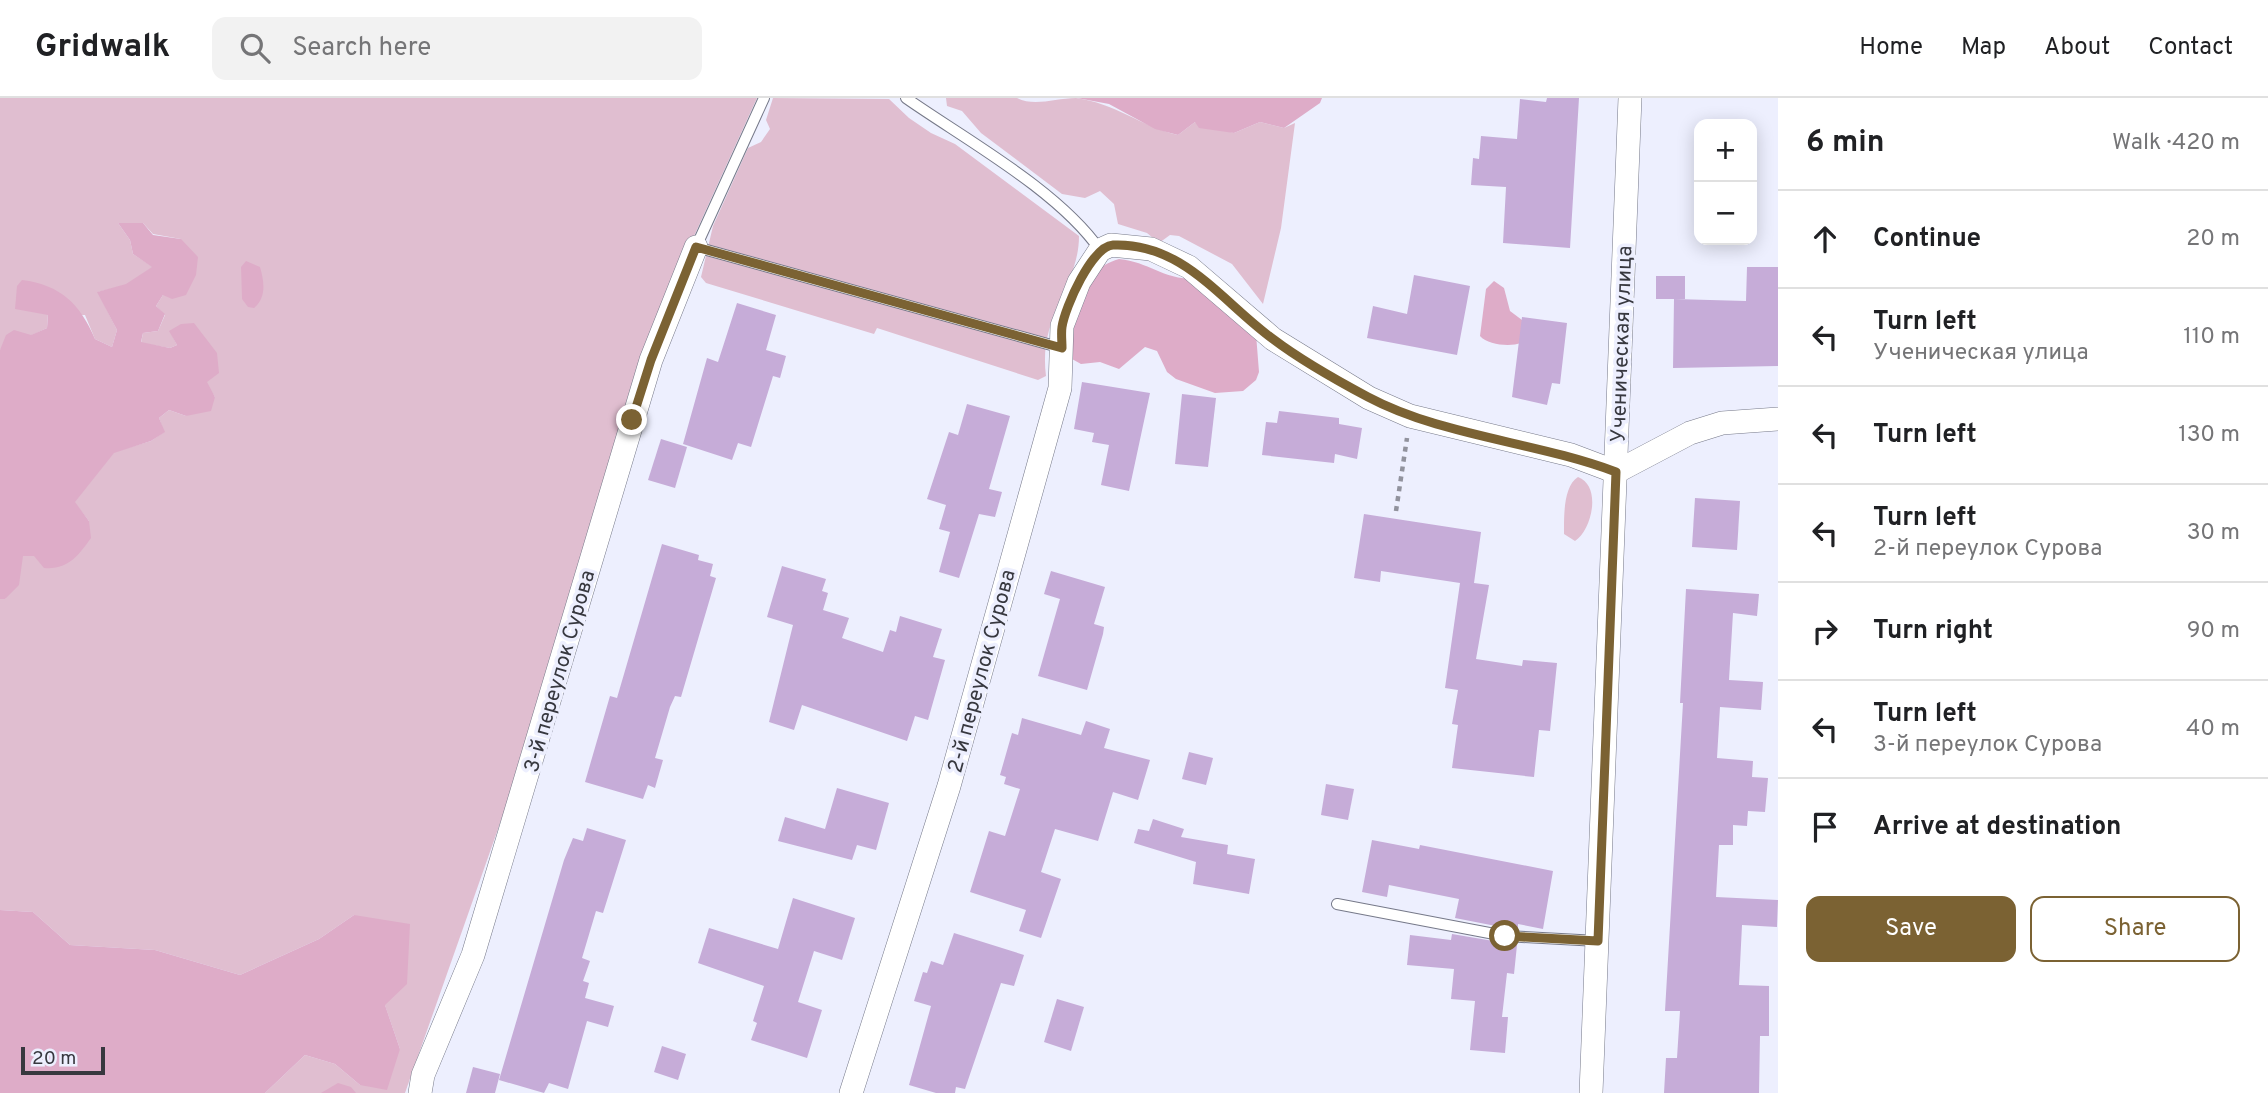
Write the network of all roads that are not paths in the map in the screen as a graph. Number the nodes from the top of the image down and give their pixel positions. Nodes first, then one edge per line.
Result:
1 (764, 98) edge
2 (906, 98) edge
3 (1630, 98) edge
4 (696, 247) junction
5 (1100, 250) junction
6 (1062, 348) junction
7 (1778, 419) edge
8 (1616, 472) junction
9 (1338, 904) dead end
10 (1598, 941) junction
11 (420, 1093) edge
12 (851, 1093) edge
13 (1591, 1093) edge

1 - 4 lane
2 - 5 lane
3 - 8 street, Ученическая улица
4 - 6 lane
4 - 11 street, 3-й переулок Сурова
5 - 6 street, 2-й переулок Сурова
5 - 8 street
6 - 12 street, 2-й переулок Сурова
7 - 8 street
8 - 10 street, Ученическая улица
9 - 10 lane
10 - 13 street, Ученическая улица

